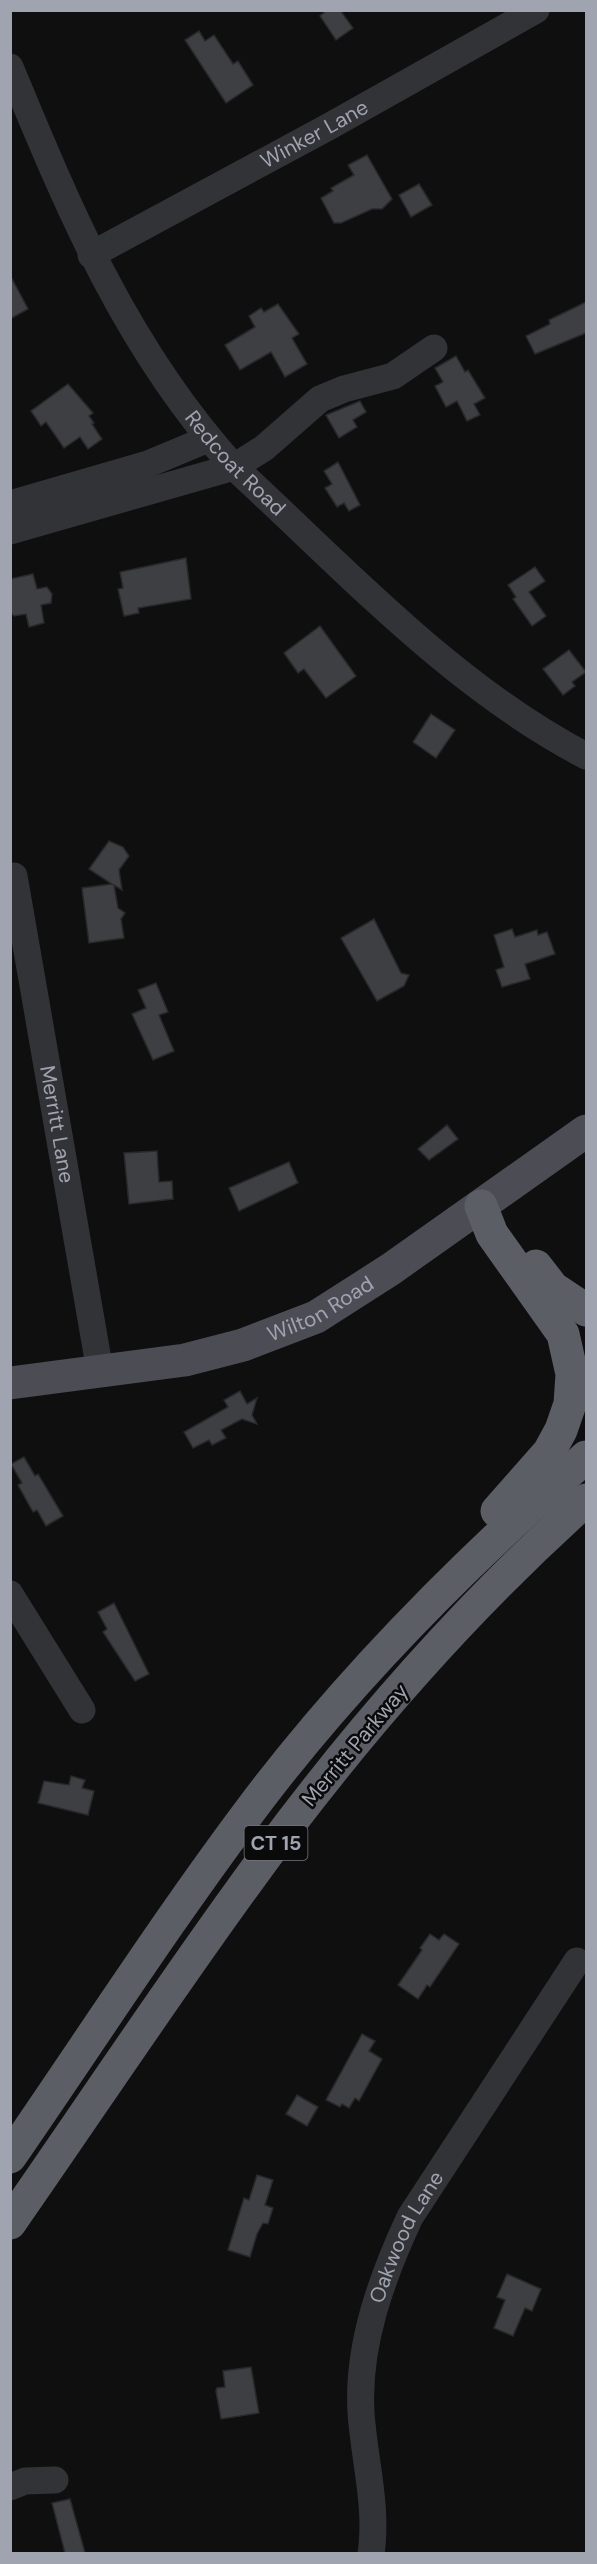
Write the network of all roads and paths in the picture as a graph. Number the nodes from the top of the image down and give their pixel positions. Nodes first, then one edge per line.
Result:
1 (536, 10) edge
2 (10, 67) edge
3 (91, 255) junction
4 (434, 348) dead end
5 (208, 439) junction
6 (234, 467) junction
7 (10, 504) edge
8 (10, 531) edge
9 (586, 756) edge
10 (14, 876) dead end
11 (586, 1131) edge
12 (481, 1206) junction
13 (586, 1310) edge
14 (100, 1371) junction
15 (10, 1383) edge
16 (586, 1457) edge
17 (586, 1500) edge
18 (10, 1594) edge
19 (82, 1710) dead end
20 (259, 1799) junction
21 (577, 1961) dead end
22 (10, 2157) edge
23 (10, 2223) edge
24 (55, 2480) dead end
25 (10, 2487) edge
26 (370, 2553) edge

1 - 3 street, Winker Lane
2 - 3 street, Redcoat Road
3 - 5 street, Redcoat Road
4 - 6 street
5 - 6 street, Redcoat Road
5 - 7 street
6 - 8 street
6 - 9 street, Redcoat Road
10 - 14 street, Merritt Lane
11 - 12 main road, Wilton Road
12 - 13 highway
12 - 14 main road, Wilton Road
12 - 20 highway
14 - 15 main road, Wilton Road
16 - 20 highway, Merritt Parkway / CT 15
17 - 23 highway, Merritt Parkway / CT 15
18 - 19 street
20 - 22 highway, Merritt Parkway / CT 15
21 - 26 street, Oakwood Lane
24 - 25 street

